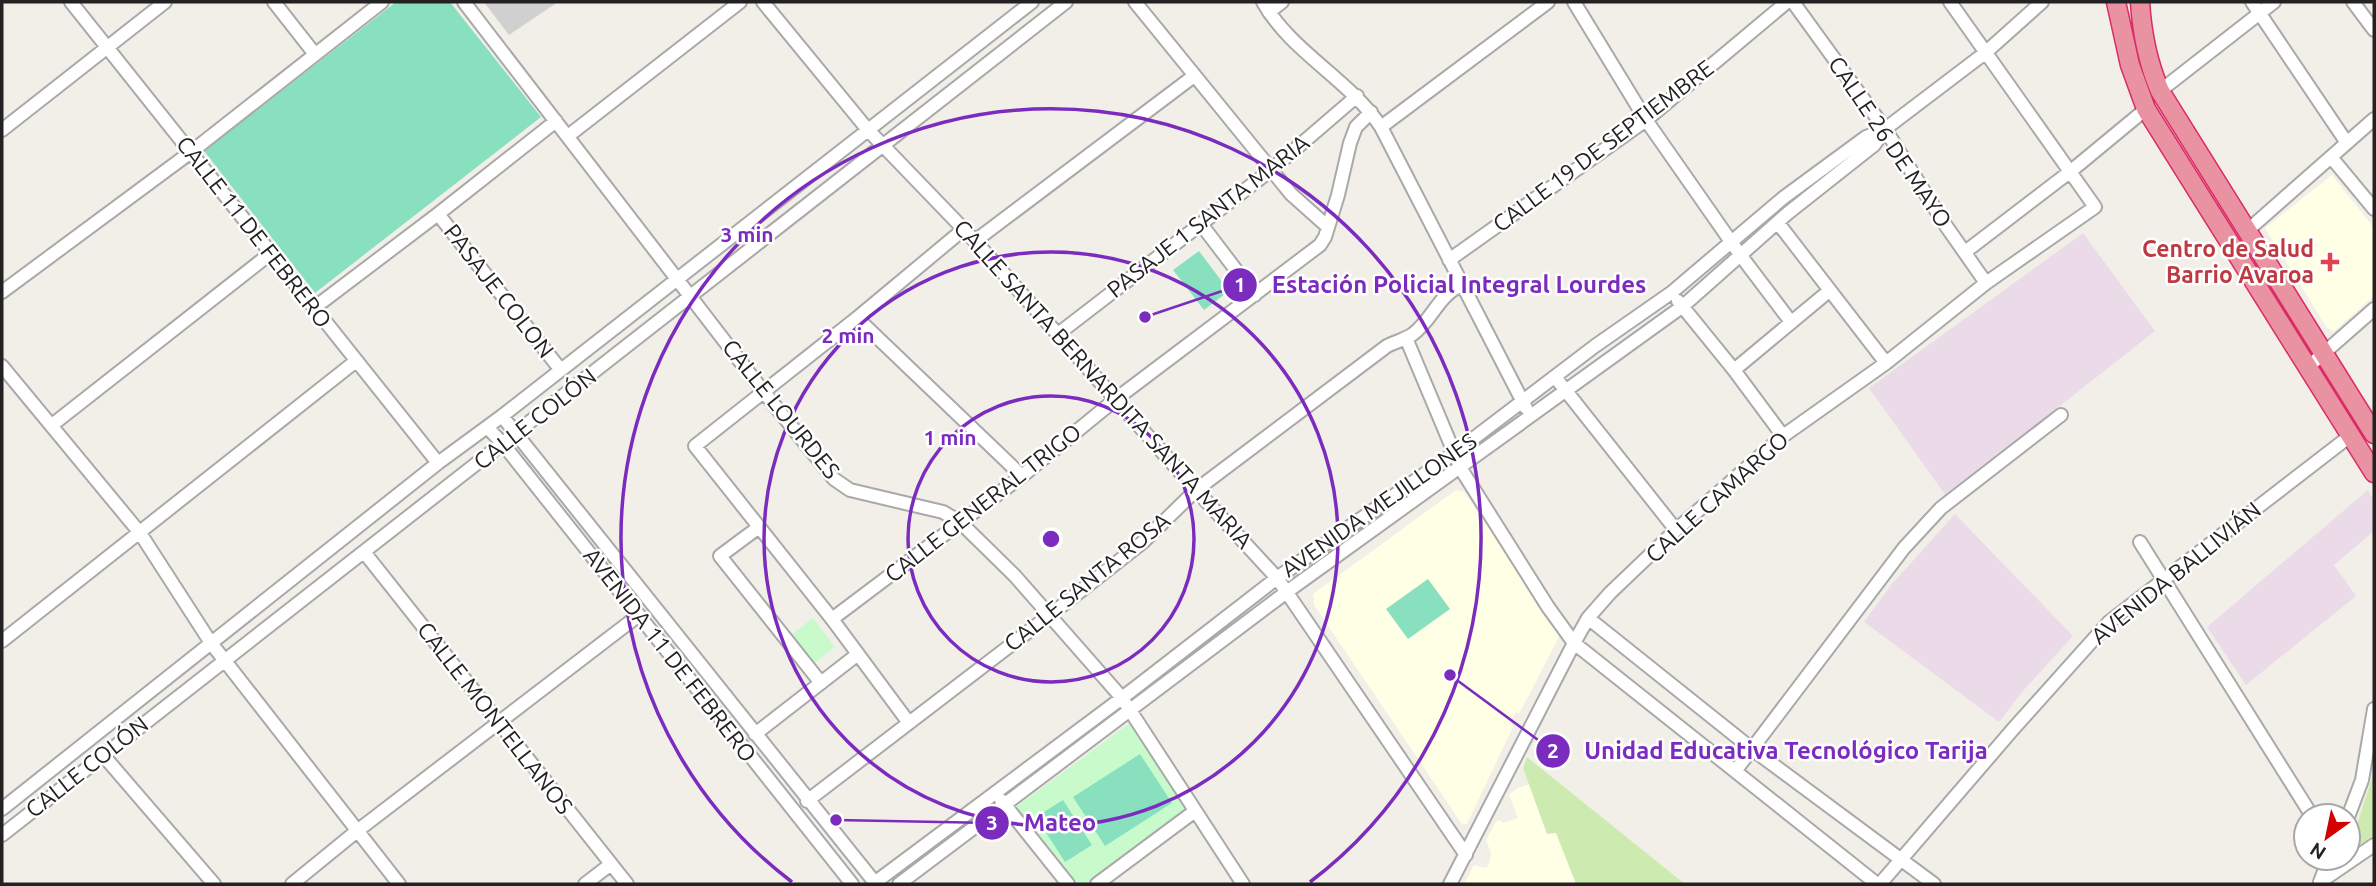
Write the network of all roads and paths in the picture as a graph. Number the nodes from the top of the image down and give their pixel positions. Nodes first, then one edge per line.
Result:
1 (71, 2) edge
2 (166, 2) edge
3 (274, 2) edge
4 (382, 2) edge
5 (464, 2) edge
6 (740, 2) edge
7 (763, 2) edge
8 (1032, 2) edge
9 (1066, 2) edge
10 (1135, 2) edge
11 (1282, 2) edge
12 (1548, 2) edge
13 (1574, 2) edge
14 (1787, 2) edge
15 (1793, 2) edge
16 (1950, 2) edge
17 (2042, 2) edge
18 (2116, 2) edge
19 (2140, 2) edge
20 (2252, 2) edge
21 (2274, 2) edge
22 (2353, 2) edge
23 (1015, 7) edge
24 (1266, 7) edge
25 (2260, 13) junction
26 (2374, 30) edge
27 (108, 48) junction
28 (314, 53) junction
29 (1985, 53) junction
30 (1194, 76) junction
31 (2160, 91) junction
32 (1357, 96) junction
33 (2146, 109) junction
34 (1371, 112) junction
35 (2374, 119) edge
36 (1646, 120) junction
37 (556, 121) junction
38 (1381, 127) junction
39 (1885, 129) junction
40 (2, 131) edge
41 (868, 131) junction
42 (568, 136) junction
43 (2347, 143) junction
44 (884, 145) junction
45 (191, 152) junction
46 (2332, 157) junction
47 (1270, 170) junction
48 (2071, 171) junction
49 (2374, 209) edge
50 (438, 214) junction
51 (1777, 223) junction
52 (1201, 224) junction
53 (1328, 227) junction
54 (964, 229) junction
55 (2248, 230) junction
56 (975, 241) junction
57 (1732, 243) junction
58 (1965, 252) junction
59 (271, 253) junction
60 (1741, 256) junction
61 (1449, 260) junction
62 (677, 277) junction
63 (1986, 283) junction
64 (1462, 285) junction
65 (1829, 291) junction
66 (2, 292) edge
67 (1671, 293) junction
68 (1255, 295) junction
69 (691, 297) junction
70 (1683, 306) junction
71 (314, 307) junction
72 (2374, 309) edge
73 (858, 318) junction
74 (1791, 322) junction
75 (1058, 334) junction
76 (1406, 338) junction
77 (2323, 353) junction
78 (356, 360) junction
79 (1885, 363) junction
80 (2, 366) edge
81 (2308, 367) junction
82 (560, 369) junction
83 (1734, 370) junction
84 (1555, 377) junction
85 (763, 391) junction
86 (1566, 392) junction
87 (1116, 399) junction
88 (1521, 402) junction
89 (2061, 415) dead end
90 (502, 416) junction
91 (1532, 416) junction
92 (52, 425) junction
93 (487, 427) junction
94 (2374, 434) edge
95 (515, 435) junction
96 (1783, 436) junction
97 (2350, 436) junction
98 (503, 444) junction
99 (1453, 454) junction
100 (438, 463) junction
101 (1461, 469) junction
102 (2374, 473) edge
103 (1022, 476) junction
104 (1196, 491) junction
105 (960, 522) junction
106 (760, 527) junction
107 (1676, 530) junction
108 (140, 533) junction
109 (2140, 542) dead end
110 (364, 552) junction
111 (1277, 578) junction
112 (2163, 579) junction
113 (1288, 591) junction
114 (639, 615) junction
115 (1050, 615) junction
116 (1588, 618) junction
117 (832, 619) junction
118 (2, 641) edge
119 (211, 643) junction
120 (1574, 643) junction
121 (858, 654) junction
122 (224, 660) junction
123 (821, 683) junction
124 (1122, 698) junction
125 (2374, 709) edge
126 (1129, 711) junction
127 (499, 723) junction
128 (909, 723) junction
129 (2372, 726) edge
130 (755, 734) junction
131 (1752, 749) junction
132 (103, 755) junction
133 (1736, 770) junction
134 (996, 791) junction
135 (807, 801) junction
136 (2303, 802) edge
137 (2354, 802) edge
138 (1004, 807) junction
139 (2, 809) edge
140 (1195, 811) junction
141 (358, 831) junction
142 (2, 835) edge
143 (2374, 845) edge
144 (1466, 855) junction
145 (1900, 859) junction
146 (611, 864) junction
147 (214, 884) edge
148 (292, 884) edge
149 (399, 884) edge
150 (585, 884) edge
151 (627, 884) edge
152 (852, 884) edge
153 (875, 884) edge
154 (899, 884) edge
155 (1068, 884) edge
156 (1097, 884) edge
157 (1243, 884) edge
158 (1450, 884) edge
159 (1878, 884) edge
160 (1934, 884) edge
161 (2319, 884) edge

1 - 27 street, CALLE 11 DE FEBRERO
2 - 27 street
3 - 28 street
4 - 28 street
5 - 37 street, CALLE LOURDES
6 - 42 street
7 - 41 street, CALLE SANTA BERNARDITA SANTA MARIA
8 - 23 street, CALLE COLÓN
9 - 44 street, CALLE COLÓN
10 - 30 street
11 - 24 street
12 - 38 street
13 - 36 street
14 - 36 street, CALLE 19 DE SEPTIEMBRE
15 - 39 street, CALLE 26 DE MAYO
16 - 29 street
17 - 29 street, AVENIDA MEJILLONES
18 - 33 highway
19 - 31 highway
20 - 25 street
21 - 25 street
22 - 26 street
23 - 41 street, CALLE COLÓN
24 - 32 street
25 - 31 street
25 - 43 street
27 - 40 street
27 - 45 street, CALLE 11 DE FEBRERO
28 - 45 street
29 - 39 street, AVENIDA MEJILLONES
29 - 48 street
30 - 47 street
30 - 56 street
31 - 55 highway
32 - 34 street
32 - 47 street, PASAJE 1 SANTA MARIA
33 - 48 street
33 - 81 highway
34 - 38 street
34 - 53 street, CALLE GENERAL TRIGO
35 - 43 street
36 - 57 street
36 - 61 street, CALLE 19 DE SEPTIEMBRE
37 - 42 street, CALLE LOURDES
37 - 50 street
38 - 61 street
39 - 51 street, AVENIDA MEJILLONES
39 - 57 street, AVENIDA MEJILLONES
39 - 58 street, CALLE 26 DE MAYO
41 - 44 street, CALLE SANTA BERNARDITA SANTA MARIA
41 - 62 street, CALLE COLÓN
42 - 62 street, CALLE LOURDES
43 - 46 street
44 - 54 street, CALLE SANTA BERNARDITA SANTA MARIA
44 - 69 street, CALLE COLÓN
45 - 59 street, CALLE 11 DE FEBRERO
45 - 66 street
46 - 49 street
46 - 55 street
47 - 52 street, PASAJE 1 SANTA MARIA
47 - 53 street
48 - 58 street
48 - 63 street, CALLE CAMARGO
50 - 71 street
50 - 82 street, PASAJE COLON
51 - 60 street, AVENIDA MEJILLONES
51 - 65 street
52 - 68 street
52 - 75 street, PASAJE 1 SANTA MARIA
53 - 68 street, CALLE GENERAL TRIGO
54 - 56 street, CALLE SANTA BERNARDITA SANTA MARIA
54 - 73 street
55 - 77 highway
56 - 75 street, CALLE SANTA BERNARDITA SANTA MARIA
57 - 60 street
57 - 67 street, AVENIDA MEJILLONES
58 - 63 street, CALLE 26 DE MAYO
59 - 71 street, CALLE 11 DE FEBRERO
59 - 92 street
60 - 70 street, AVENIDA MEJILLONES
60 - 74 street
61 - 64 street
62 - 69 street, CALLE LOURDES
62 - 82 street, CALLE COLÓN
63 - 79 street, CALLE CAMARGO
64 - 76 street, CALLE SANTA ROSA
64 - 88 street
65 - 74 street
65 - 79 street
67 - 70 street
67 - 84 street, AVENIDA MEJILLONES
68 - 87 street, CALLE GENERAL TRIGO
69 - 85 street, CALLE LOURDES
69 - 95 street, CALLE COLÓN
70 - 83 street
70 - 86 street, AVENIDA MEJILLONES
71 - 78 street, CALLE 11 DE FEBRERO
72 - 77 street
73 - 85 street
73 - 103 street
74 - 83 street
75 - 87 street, CALLE SANTA BERNARDITA SANTA MARIA
76 - 99 street
76 - 104 street, CALLE SANTA ROSA
77 - 81 street
77 - 94 highway
78 - 100 street, CALLE 11 DE FEBRERO
78 - 108 street
79 - 96 street, CALLE CAMARGO
80 - 92 street
81 - 97 highway
82 - 90 street, CALLE COLÓN
83 - 96 street
84 - 86 street
84 - 88 street, AVENIDA MEJILLONES
85 - 105 street, CALLE LOURDES
85 - 106 street
86 - 91 street, AVENIDA MEJILLONES
86 - 107 street
87 - 103 street, CALLE GENERAL TRIGO
87 - 104 street, CALLE SANTA BERNARDITA SANTA MARIA
88 - 91 street
88 - 99 street, AVENIDA MEJILLONES
89 - 131 street
90 - 93 street, CALLE COLÓN
90 - 95 street, AVENIDA 11 DE FEBRERO
91 - 101 street, AVENIDA MEJILLONES
92 - 108 street
93 - 98 street, AVENIDA 11 DE FEBRERO
93 - 100 street, CALLE COLÓN
95 - 98 street, CALLE COLÓN
95 - 130 street, AVENIDA 11 DE FEBRERO
96 - 107 street, CALLE CAMARGO
97 - 102 highway
97 - 112 street, AVENIDA BALLIVIÁN
98 - 110 street, CALLE COLÓN
98 - 114 street, AVENIDA 11 DE FEBRERO
99 - 101 street
99 - 111 street, AVENIDA MEJILLONES
100 - 119 street, CALLE COLÓN
101 - 113 street, AVENIDA MEJILLONES
101 - 120 street
103 - 105 street, CALLE GENERAL TRIGO
104 - 111 street, CALLE SANTA BERNARDITA SANTA MARIA
104 - 115 street, CALLE SANTA ROSA
105 - 115 street, CALLE LOURDES
105 - 117 street, CALLE GENERAL TRIGO
106 - 117 street
106 - 123 street
107 - 116 street, CALLE CAMARGO
108 - 118 street
108 - 119 street
109 - 112 street
110 - 122 street, CALLE COLÓN
110 - 127 street, CALLE MONTELLANOS
111 - 113 street, CALLE SANTA BERNARDITA SANTA MARIA
111 - 124 street, AVENIDA MEJILLONES
112 - 136 street
112 - 145 street, AVENIDA BALLIVIÁN
113 - 126 street, AVENIDA MEJILLONES
113 - 144 street, CALLE SANTA BERNARDITA SANTA MARIA
114 - 127 street
114 - 152 street, AVENIDA 11 DE FEBRERO
115 - 124 street, CALLE LOURDES
115 - 128 street, CALLE SANTA ROSA
116 - 120 street, CALLE CAMARGO
116 - 131 street
117 - 121 street
119 - 122 street
119 - 139 street, CALLE COLÓN
120 - 133 street
120 - 144 street, CALLE CAMARGO
121 - 123 street
121 - 128 street
122 - 132 street, CALLE COLÓN
122 - 141 street
123 - 130 street
124 - 126 street, CALLE LOURDES
124 - 134 street, AVENIDA MEJILLONES
125 - 129 street
126 - 138 street, AVENIDA MEJILLONES
126 - 140 street, CALLE LOURDES
127 - 141 street
127 - 146 street, CALLE MONTELLANOS
128 - 135 street, CALLE SANTA ROSA
129 - 137 street
130 - 135 street, AVENIDA 11 DE FEBRERO
131 - 133 street
131 - 145 street
132 - 142 street, CALLE COLÓN
132 - 147 street
133 - 159 street
134 - 138 street
134 - 153 street, AVENIDA MEJILLONES
135 - 153 street, AVENIDA 11 DE FEBRERO
138 - 154 street, AVENIDA MEJILLONES
138 - 155 street
140 - 156 street
140 - 157 street, CALLE LOURDES
141 - 148 street
141 - 149 street
143 - 161 street
144 - 158 street, CALLE CAMARGO
145 - 159 street, AVENIDA BALLIVIÁN
145 - 160 street
146 - 150 street
146 - 151 street, CALLE MONTELLANOS

